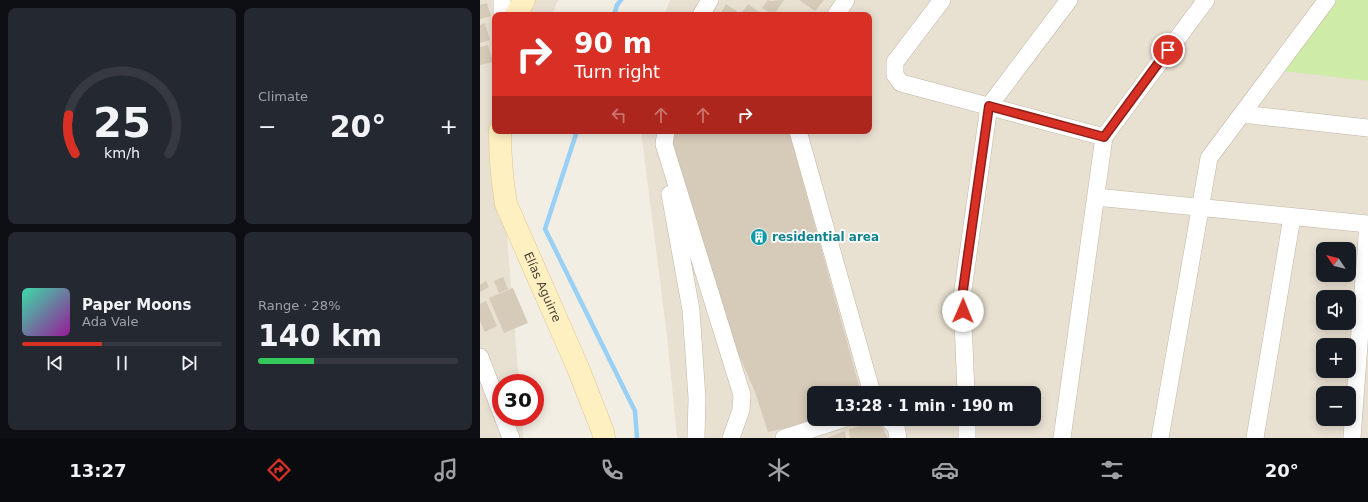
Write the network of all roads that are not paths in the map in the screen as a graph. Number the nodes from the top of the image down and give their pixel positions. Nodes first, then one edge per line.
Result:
1 (502, 0) edge
2 (524, 0) edge
3 (710, 0) edge
4 (846, 0) edge
5 (942, 0) edge
6 (1069, 0) edge
7 (1206, 0) edge
8 (1327, 0) edge
9 (502, 12) edge
10 (518, 12) edge
11 (704, 12) edge
12 (838, 12) edge
13 (989, 106) junction
14 (1242, 114) junction
15 (1368, 128) edge
16 (500, 134) edge
17 (799, 134) edge
18 (665, 137) edge
19 (1104, 137) junction
20 (1096, 197) junction
21 (1201, 208) junction
22 (1292, 217) junction
23 (1368, 224) edge
24 (480, 357) edge
25 (870, 386) edge
26 (966, 386) edge
27 (492, 388) edge
28 (506, 426) edge
29 (821, 426) edge
30 (895, 426) edge
31 (966, 426) edge
32 (511, 438) edge
33 (604, 438) edge
34 (696, 438) edge
35 (731, 438) edge
36 (784, 438) edge
37 (898, 438) edge
38 (967, 438) edge
39 (1062, 438) edge
40 (1160, 438) edge
41 (1255, 438) edge
42 (1352, 438) edge

1 - 9 street
2 - 10 street
3 - 11 street
4 - 12 street
5 - 13 street
6 - 13 street
7 - 19 street
8 - 14 street
13 - 19 street
13 - 26 street
14 - 15 street
14 - 21 street
16 - 33 street, Elías Aguirre
17 - 25 street
18 - 34 street
18 - 35 street
19 - 20 street
20 - 21 street
20 - 39 street
21 - 22 street
21 - 40 street
22 - 23 street
22 - 41 street
23 - 42 street
24 - 27 street
28 - 32 street
29 - 36 street
30 - 37 street
31 - 38 street

